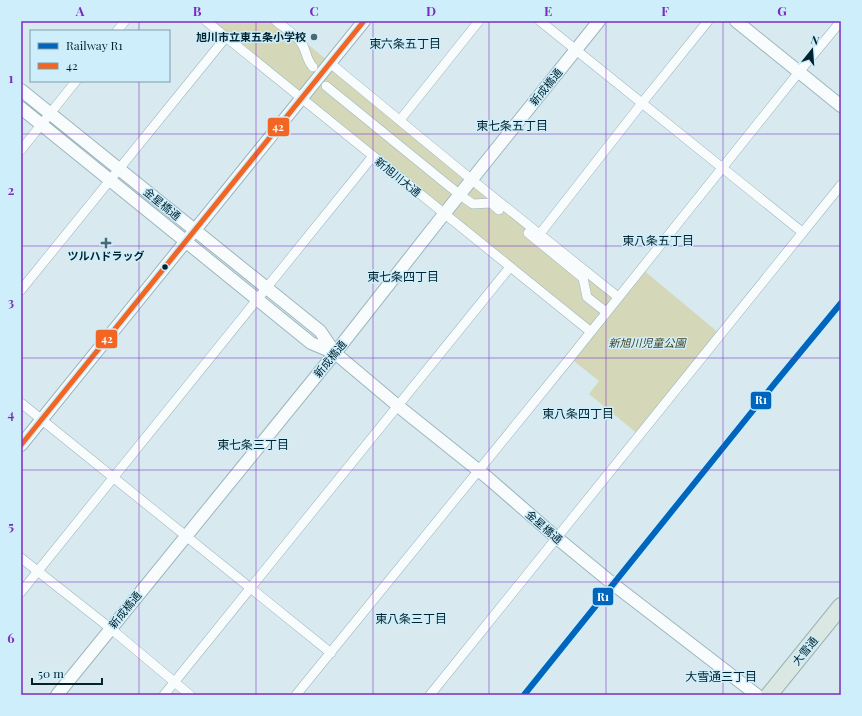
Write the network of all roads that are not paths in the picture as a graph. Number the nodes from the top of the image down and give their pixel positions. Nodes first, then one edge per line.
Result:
1 (125, 21) edge
2 (206, 21) edge
3 (276, 21) edge
4 (364, 21) edge
5 (479, 21) edge
6 (540, 21) edge
7 (599, 21) edge
8 (708, 21) edge
9 (736, 21) edge
10 (841, 21) edge
11 (118, 30) edge
12 (226, 38) junction
13 (576, 50) junction
14 (330, 64) junction
15 (313, 67) dead end
16 (798, 72) junction
17 (75, 82) edge
18 (326, 86) dead end
19 (21, 90) edge
20 (301, 99) junction
21 (642, 103) junction
22 (841, 106) edge
23 (21, 108) edge
24 (50, 113) junction
25 (400, 120) junction
26 (41, 125) junction
27 (21, 150) edge
28 (373, 156) junction
29 (722, 168) junction
30 (119, 169) junction
31 (110, 180) junction
32 (472, 180) junction
33 (841, 186) edge
34 (460, 195) junction
35 (444, 214) junction
36 (195, 230) junction
37 (802, 232) junction
38 (540, 235) junction
39 (186, 242) junction
40 (510, 267) junction
41 (266, 287) junction
42 (21, 290) edge
43 (618, 297) junction
44 (256, 299) junction
45 (606, 312) junction
46 (591, 332) junction
47 (335, 353) junction
48 (21, 403) edge
49 (398, 406) junction
50 (41, 420) junction
51 (21, 445) edge
52 (479, 471) junction
53 (112, 477) junction
54 (185, 536) junction
55 (557, 538) junction
56 (21, 558) edge
57 (37, 571) junction
58 (251, 588) junction
59 (21, 592) edge
60 (841, 606) edge
61 (110, 628) junction
62 (331, 652) junction
63 (174, 683) junction
64 (57, 695) edge
65 (164, 695) edge
66 (190, 695) edge
67 (296, 695) edge
68 (430, 695) edge
69 (757, 695) edge
70 (769, 695) edge

1 - 11 street
2 - 12 street, 新旭川大通
3 - 15 street
4 - 14 street
5 - 25 street
6 - 13 street
7 - 13 street, 新成橋通
8 - 21 street
9 - 16 street
10 - 16 street
12 - 20 street, 新旭川大通
12 - 30 street
13 - 21 street
13 - 32 street, 新成橋通
14 - 20 street
14 - 25 street
16 - 22 street
16 - 29 street
17 - 24 street
18 - 34 street
19 - 24 street, 金星橋通
20 - 28 street, 新旭川大通
20 - 36 street
21 - 29 street
21 - 38 street
23 - 26 street, 金星橋通
24 - 26 street
24 - 30 street, 金星橋通
25 - 32 street
26 - 27 street
26 - 31 street, 金星橋通
28 - 35 street, 新旭川大通
28 - 41 street
29 - 37 street
29 - 43 street
30 - 31 street
30 - 36 street, 金星橋通
31 - 39 street, 金星橋通
31 - 42 street
32 - 34 street, 新成橋通
32 - 38 street
33 - 37 street
34 - 35 street, 新成橋通
34 - 45 street
35 - 40 street, 新旭川大通
35 - 47 street, 新成橋通
36 - 39 street
36 - 41 street, 金星橋通
37 - 55 street
38 - 43 street
39 - 44 street, 金星橋通
39 - 50 street
40 - 46 street, 新旭川大通
40 - 49 street
41 - 44 street
41 - 47 street, 金星橋通
43 - 45 street
44 - 47 street, 金星橋通
44 - 53 street
45 - 46 street
46 - 52 street
47 - 49 street, 金星橋通
47 - 54 street, 新成橋通
48 - 50 street
49 - 52 street, 金星橋通
49 - 58 street
50 - 51 street
50 - 53 street
52 - 55 street, 金星橋通
52 - 62 street
53 - 54 street
53 - 57 street
54 - 58 street
54 - 61 street, 新成橋通
55 - 68 street
55 - 69 street, 金星橋通
56 - 57 street
57 - 59 street
57 - 61 street
58 - 62 street
58 - 63 street
60 - 70 highway, 大雪通
61 - 63 street
61 - 64 street, 新成橋通
62 - 67 street
63 - 65 street
63 - 66 street

